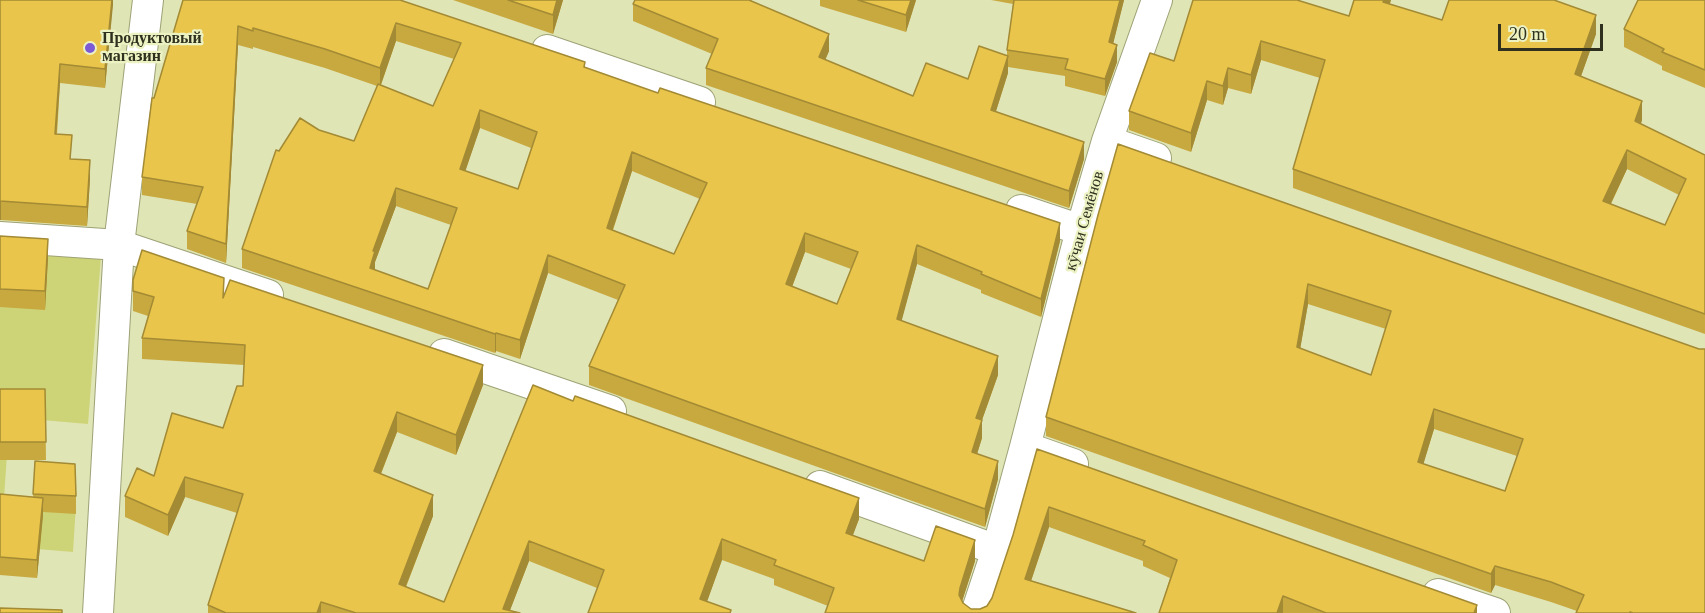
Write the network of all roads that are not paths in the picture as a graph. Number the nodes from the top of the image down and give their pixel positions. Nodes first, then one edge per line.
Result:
1 (148, 0) edge
2 (1157, 0) edge
3 (524, 42) edge
4 (729, 111) edge
5 (1107, 141) junction
6 (1186, 169) edge
7 (1001, 203) edge
8 (1081, 230) junction
9 (0, 237) edge
10 (119, 245) junction
11 (288, 302) edge
12 (424, 347) edge
13 (638, 421) edge
14 (1025, 447) junction
15 (1103, 474) edge
16 (795, 478) edge
17 (997, 550) junction
18 (1413, 585) edge
19 (98, 613) edge
20 (976, 613) edge
21 (1495, 613) edge

1 - 10 street
2 - 5 street, кӯчаи Семёнов
3 - 4 street
5 - 6 street
5 - 8 street, кӯчаи Семёнов
7 - 8 street
8 - 14 street, кӯчаи Семёнов
9 - 10 street
10 - 11 street
10 - 19 street
12 - 13 street
14 - 15 street
14 - 17 street, кӯчаи Семёнов
16 - 17 street
17 - 20 street, кӯчаи Семёнов
18 - 21 street

